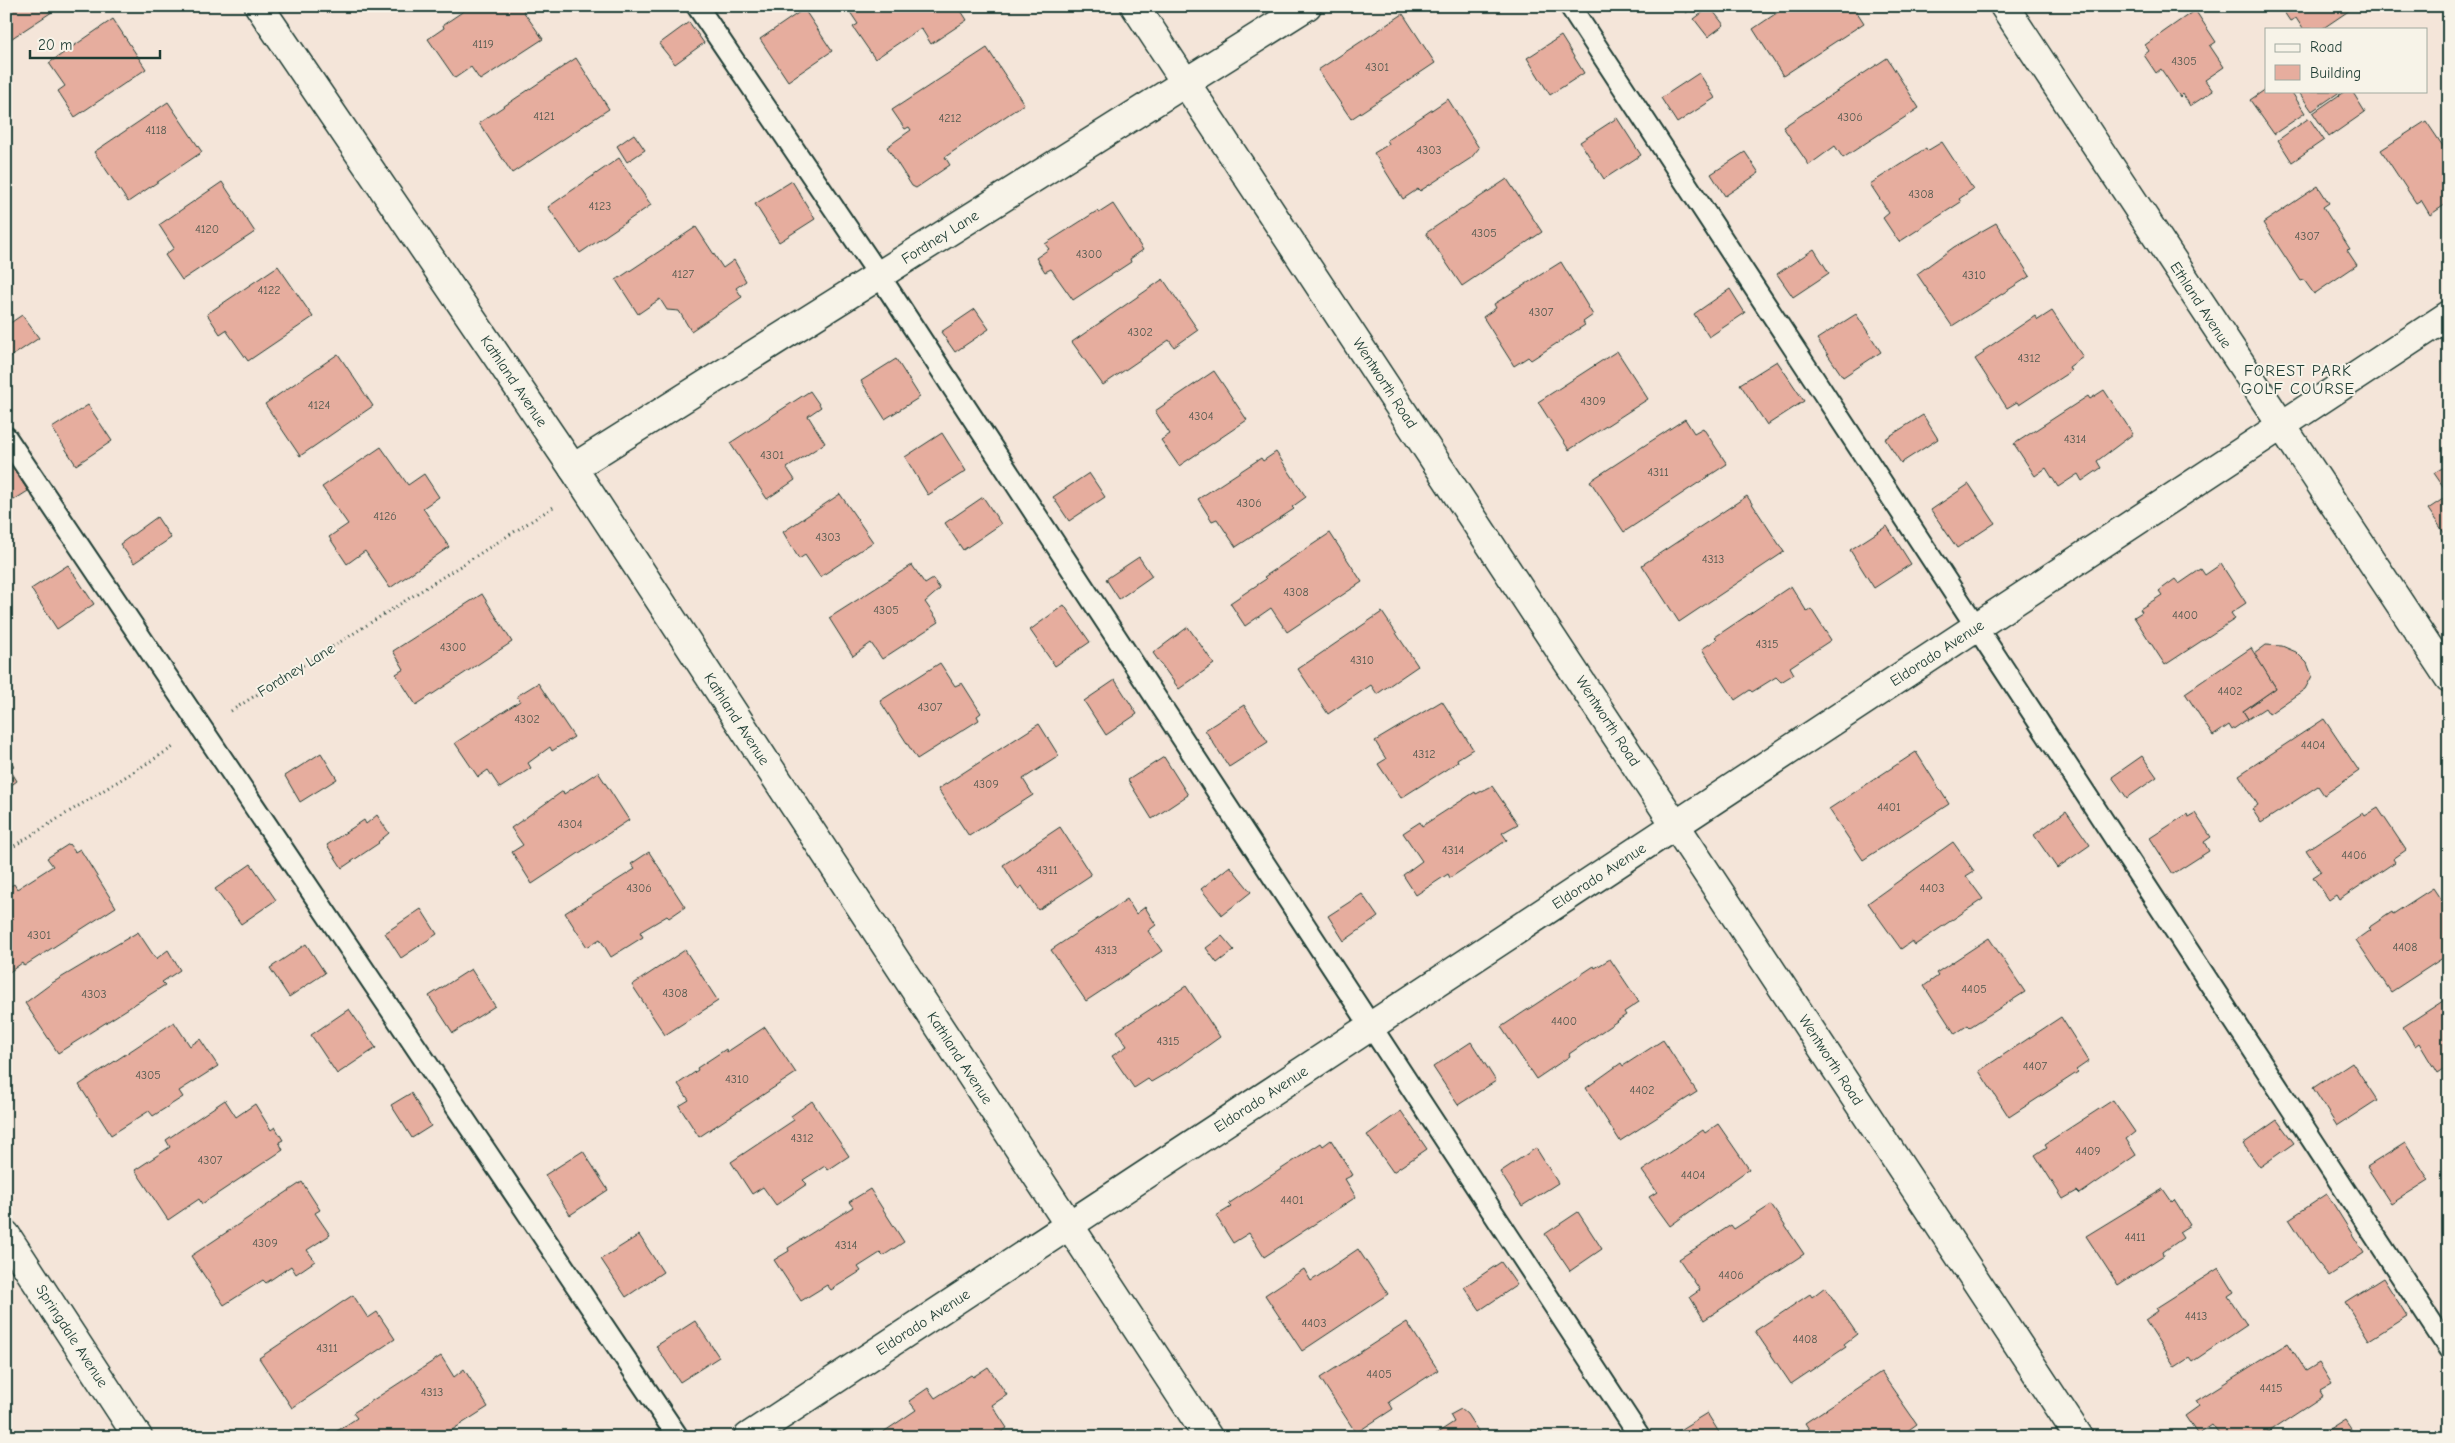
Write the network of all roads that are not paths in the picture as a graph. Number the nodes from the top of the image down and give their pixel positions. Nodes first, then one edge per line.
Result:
1 (259, 6) edge
2 (697, 6) edge
3 (1136, 6) edge
4 (1307, 6) edge
5 (1570, 6) edge
6 (2004, 6) edge
7 (1187, 82) junction
8 (880, 275) junction
9 (2449, 315) edge
10 (2281, 426) junction
11 (6, 437) edge
12 (579, 478) junction
13 (1977, 627) junction
14 (2449, 678) edge
15 (1676, 825) junction
16 (1373, 1025) junction
17 (1069, 1225) junction
18 (6, 1235) edge
19 (2449, 1349) edge
20 (138, 1437) edge
21 (678, 1437) edge
22 (748, 1437) edge
23 (1208, 1437) edge
24 (1640, 1437) edge
25 (2079, 1437) edge

1 - 12 street, Kathland Avenue
2 - 8 lane
3 - 7 street, Wentworth Road
4 - 7 street, Fordney Lane
5 - 13 lane
6 - 10 street, Ethland Avenue
7 - 8 street, Fordney Lane
7 - 15 street, Wentworth Road
8 - 12 street, Fordney Lane
8 - 16 lane
9 - 10 street, Eldorado Avenue
10 - 13 street, Eldorado Avenue
10 - 14 street, Ethland Avenue
11 - 21 lane
12 - 17 street, Kathland Avenue
13 - 15 street, Eldorado Avenue
13 - 19 lane
15 - 16 street, Eldorado Avenue
15 - 25 street, Wentworth Road
16 - 17 street, Eldorado Avenue
16 - 24 lane
17 - 22 street, Eldorado Avenue
17 - 23 street, Kathland Avenue
18 - 20 street, Springdale Avenue

